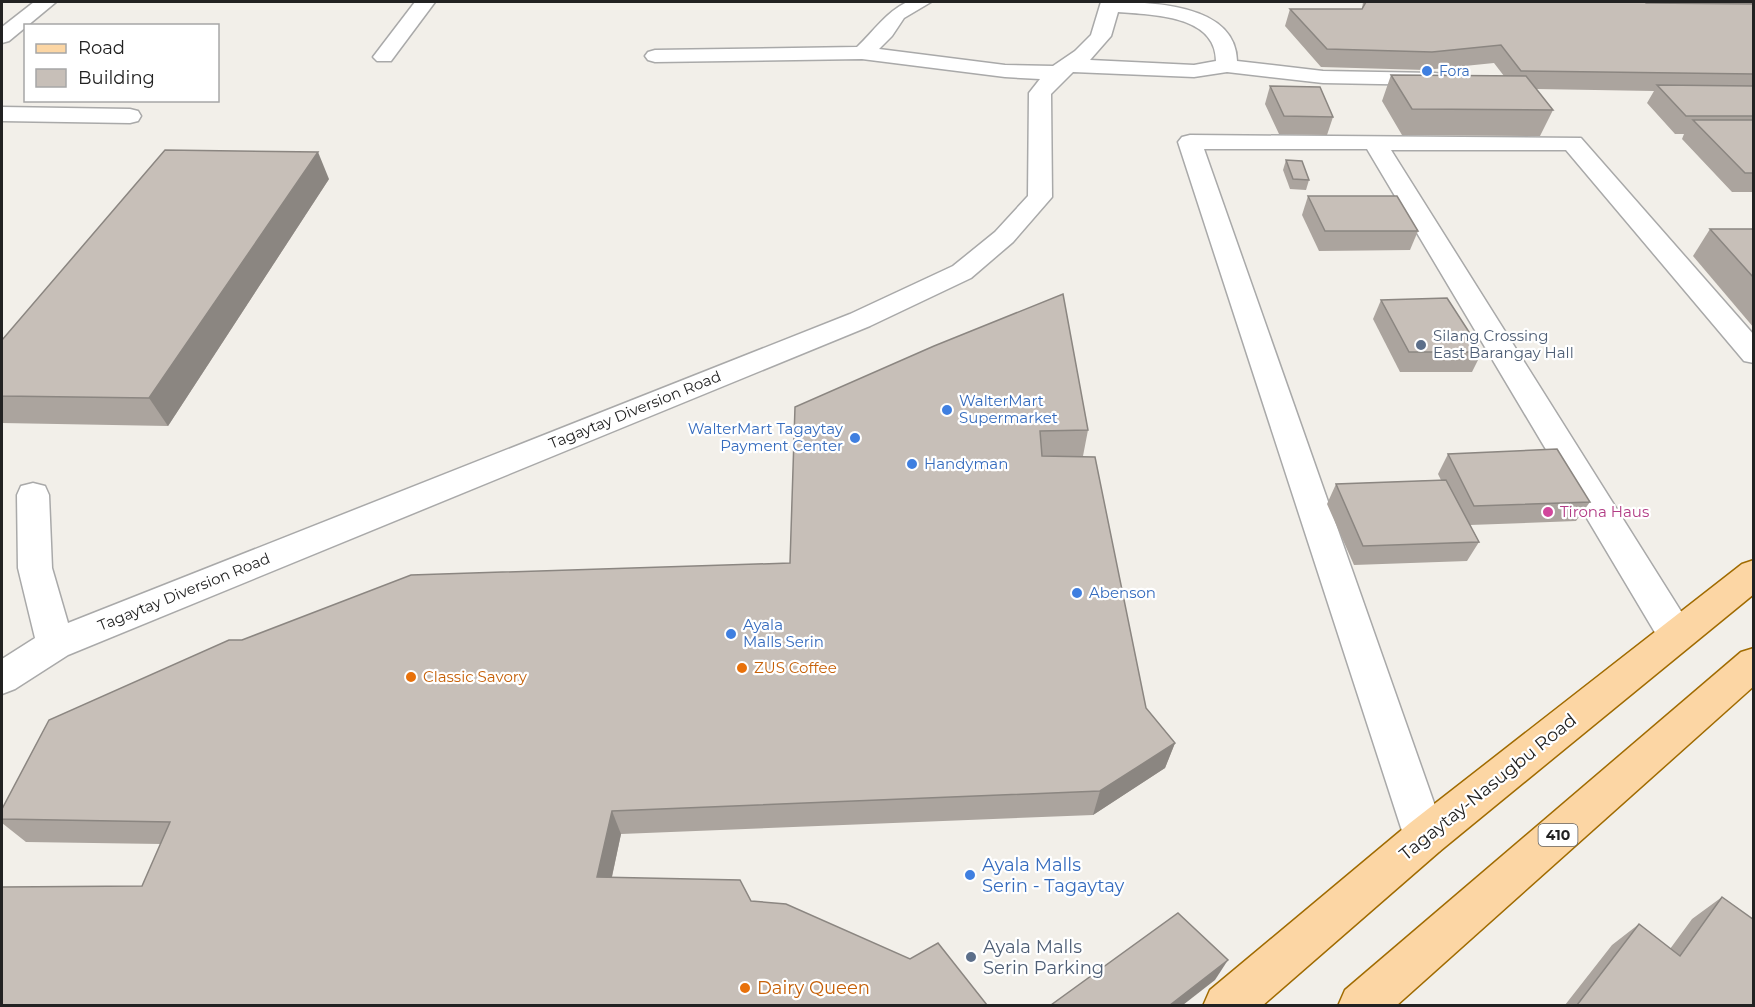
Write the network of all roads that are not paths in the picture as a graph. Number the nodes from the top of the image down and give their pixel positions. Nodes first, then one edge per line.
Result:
1 (46, 2) edge
2 (425, 2) edge
3 (921, 2) edge
4 (1110, 3) edge
5 (2, 20) edge
6 (22, 20) junction
7 (2, 37) edge
8 (862, 53) junction
9 (655, 56) dead end
10 (384, 57) dead end
11 (1227, 66) junction
12 (1065, 69) junction
13 (1458, 78) edge
14 (2, 114) edge
15 (130, 116) dead end
16 (1375, 143) junction
17 (1754, 354) edge
18 (33, 495) dead end
19 (1754, 574) edge
20 (1676, 635) junction
21 (55, 644) junction
22 (1754, 663) edge
23 (2, 678) edge
24 (1425, 837) junction
25 (1226, 1005) edge
26 (1361, 1005) edge

1 - 6 street
2 - 10 street
3 - 8 street
4 - 11 street
4 - 12 street, Tagaytay Diversion Road
5 - 6 street
6 - 7 street
8 - 9 street
8 - 12 street
11 - 12 street
11 - 13 street
12 - 21 street, Tagaytay Diversion Road
14 - 15 street
16 - 17 street
16 - 20 street
16 - 24 street
18 - 21 street
19 - 20 main road, Tagaytay-Nasugbu Road
20 - 24 main road, Tagaytay-Nasugbu Road
21 - 23 street, Tagaytay Diversion Road
22 - 26 main road, 410
24 - 25 main road, Tagaytay-Nasugbu Road

